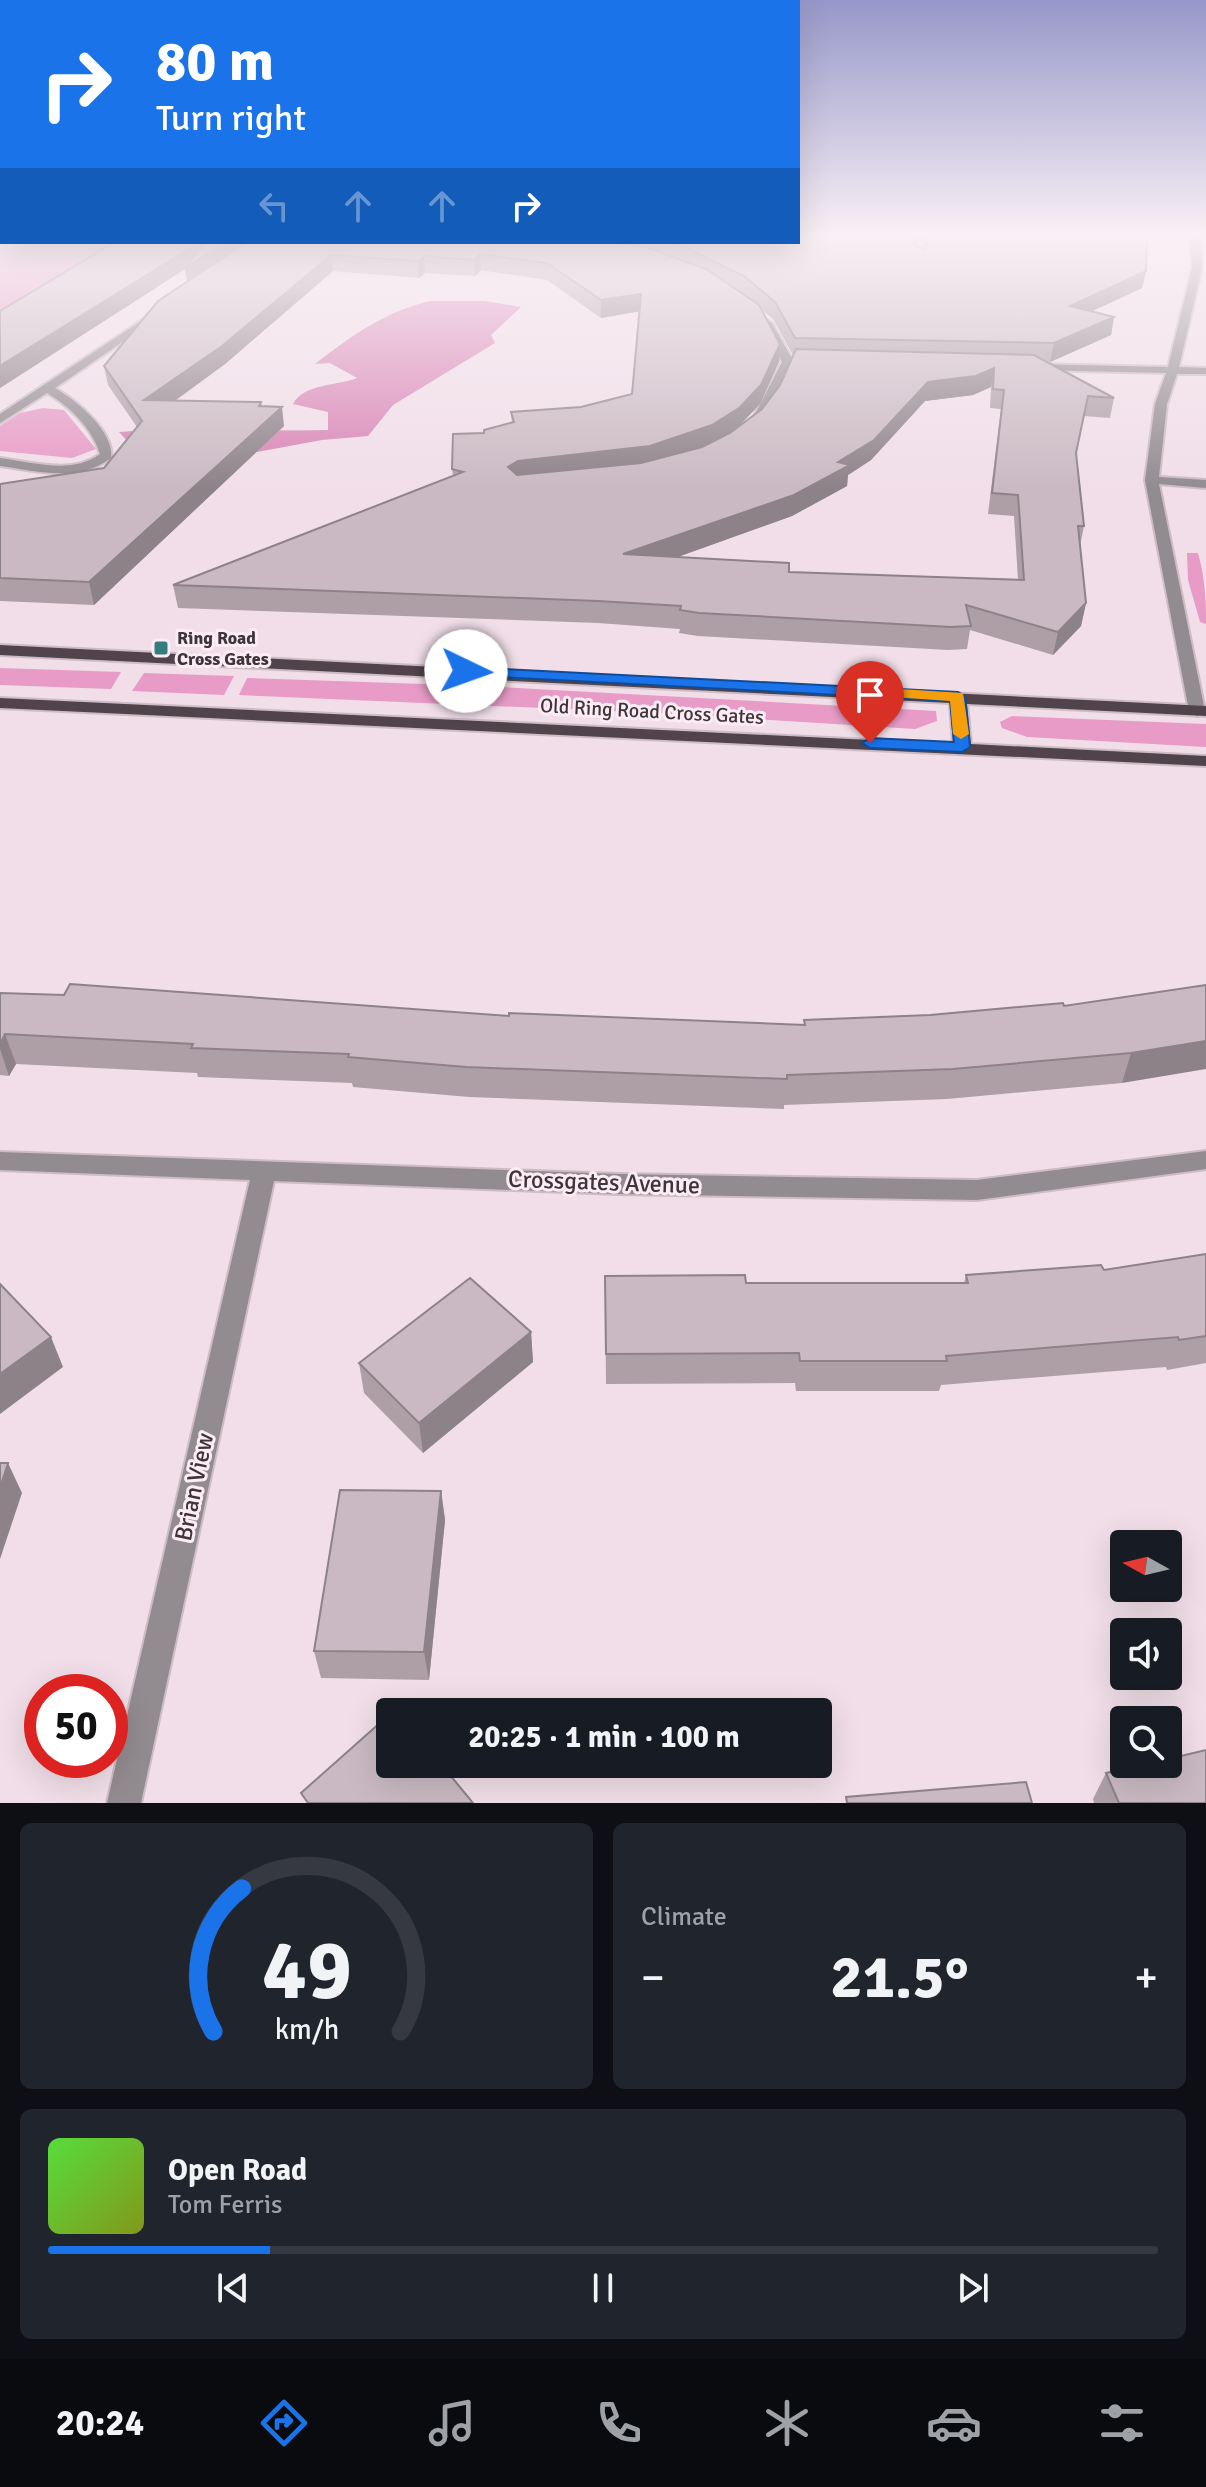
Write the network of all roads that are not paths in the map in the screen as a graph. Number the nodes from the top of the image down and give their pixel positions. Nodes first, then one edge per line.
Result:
1 (149, 320) edge
2 (765, 320) edge
3 (1187, 320) edge
4 (788, 362) junction
5 (804, 363) edge
6 (1019, 367) edge
7 (1173, 370) junction
8 (1206, 371) edge
9 (48, 389) junction
10 (0, 419) edge
11 (749, 429) edge
12 (0, 462) edge
13 (1152, 480) junction
14 (1206, 484) edge
15 (0, 650) edge
16 (958, 696) junction
17 (0, 703) edge
18 (1201, 711) edge
19 (962, 747) junction
20 (1206, 761) edge
21 (1206, 1160) edge
22 (0, 1161) edge
23 (264, 1171) junction
24 (124, 1803) edge

1 - 9 street
2 - 4 street
3 - 7 street
4 - 5 street
4 - 11 street
6 - 7 street
7 - 8 street
7 - 13 street
9 - 10 street
9 - 12 street
13 - 14 street
13 - 18 street
15 - 16 main road, Old Ring Road Cross Gates
16 - 18 main road, Old Ring Road Cross Gates
16 - 19 main road
17 - 19 main road, Old Ring Road Cross Gates
19 - 20 main road, Old Ring Road Cross Gates
21 - 23 street, Crossgates Avenue
22 - 23 street, Crossgates Avenue
23 - 24 street, Brian View

